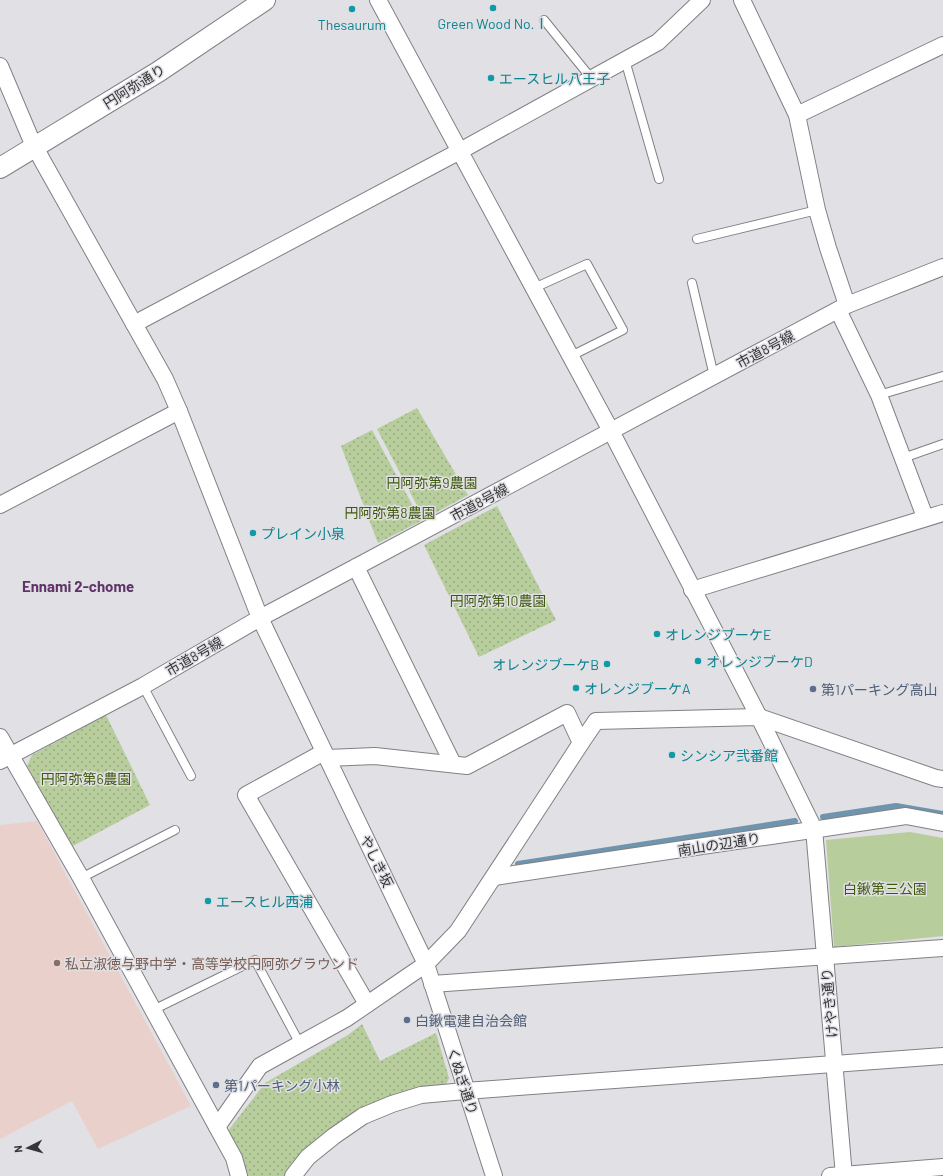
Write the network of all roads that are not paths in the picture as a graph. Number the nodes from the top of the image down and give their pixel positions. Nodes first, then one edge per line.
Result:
1 (265, 0) edge
2 (378, 0) edge
3 (702, 0) edge
4 (742, 0) edge
5 (544, 20) dead end
6 (943, 45) edge
7 (625, 60) junction
8 (0, 66) edge
9 (592, 78) junction
10 (797, 115) junction
11 (36, 147) junction
12 (460, 151) junction
13 (0, 168) edge
14 (659, 179) dead end
15 (817, 210) junction
16 (696, 239) dead end
17 (943, 267) edge
18 (692, 283) dead end
19 (534, 288) junction
20 (843, 307) junction
21 (134, 324) junction
22 (571, 356) junction
23 (714, 376) junction
24 (943, 376) edge
25 (879, 395) junction
26 (180, 411) junction
27 (611, 431) junction
28 (943, 444) edge
29 (903, 458) junction
30 (0, 505) edge
31 (943, 513) edge
32 (925, 517) junction
33 (356, 567) junction
34 (692, 590) junction
35 (260, 618) junction
36 (143, 686) junction
37 (759, 717) junction
38 (0, 737) edge
39 (581, 743) junction
40 (326, 755) junction
41 (6, 758) edge
42 (453, 764) junction
43 (191, 776) dead end
44 (943, 779) edge
45 (943, 823) edge
46 (814, 829) junction
47 (176, 830) dead end
48 (494, 877) junction
49 (81, 878) junction
50 (943, 948) edge
51 (825, 956) junction
52 (426, 964) junction
53 (432, 984) junction
54 (367, 1004) junction
55 (153, 1010) junction
56 (300, 1044) junction
57 (943, 1056) edge
58 (834, 1063) junction
59 (465, 1090) junction
60 (217, 1127) junction
61 (943, 1167) edge
62 (239, 1176) edge
63 (293, 1176) edge
64 (494, 1176) edge
65 (839, 1176) edge

1 - 11 street, 円阿弥通り
2 - 12 street
3 - 7 street
4 - 10 street
5 - 9 lane
6 - 10 street
7 - 9 street
7 - 14 lane
8 - 11 street, やしき坂
9 - 12 street
10 - 15 street
11 - 13 street, 円阿弥通り
11 - 21 street, やしき坂
12 - 19 street
12 - 21 street
15 - 16 lane
15 - 20 street
17 - 20 street, 市道8号線
18 - 23 lane
19 - 22 street
19 - 22 lane
20 - 23 street, 市道8号線
20 - 25 street
21 - 26 street, やしき坂
22 - 27 street
23 - 27 street, 市道8号線
24 - 25 lane
25 - 29 street
26 - 30 street
26 - 35 street, やしき坂
27 - 33 street, 市道8号線
27 - 34 street
28 - 29 lane
29 - 32 street
31 - 32 street
32 - 34 street
33 - 35 street, 市道8号線
33 - 42 street
34 - 37 street
35 - 36 street, 市道8号線
35 - 40 street, やしき坂
36 - 41 street, 市道8号線
36 - 43 lane
37 - 39 street
37 - 44 street
37 - 46 street
38 - 41 street
39 - 42 street
39 - 48 street
40 - 42 street
40 - 52 street, やしき坂
40 - 54 street
41 - 49 street
45 - 46 street, 南山の辺通り
46 - 48 street, 南山の辺通り
46 - 51 street, けやき通り
47 - 49 lane
48 - 52 street
49 - 55 street
50 - 51 street
51 - 53 street
51 - 58 street, けやき通り
52 - 53 street, くぬぎ通り
52 - 54 street
53 - 59 street, くぬぎ通り
54 - 56 street
55 - 56 lane
55 - 60 street
56 - 60 street
57 - 58 street
58 - 59 street
58 - 65 street, けやき通り
59 - 63 street
59 - 64 street, くぬぎ通り
60 - 62 street
61 - 65 street

